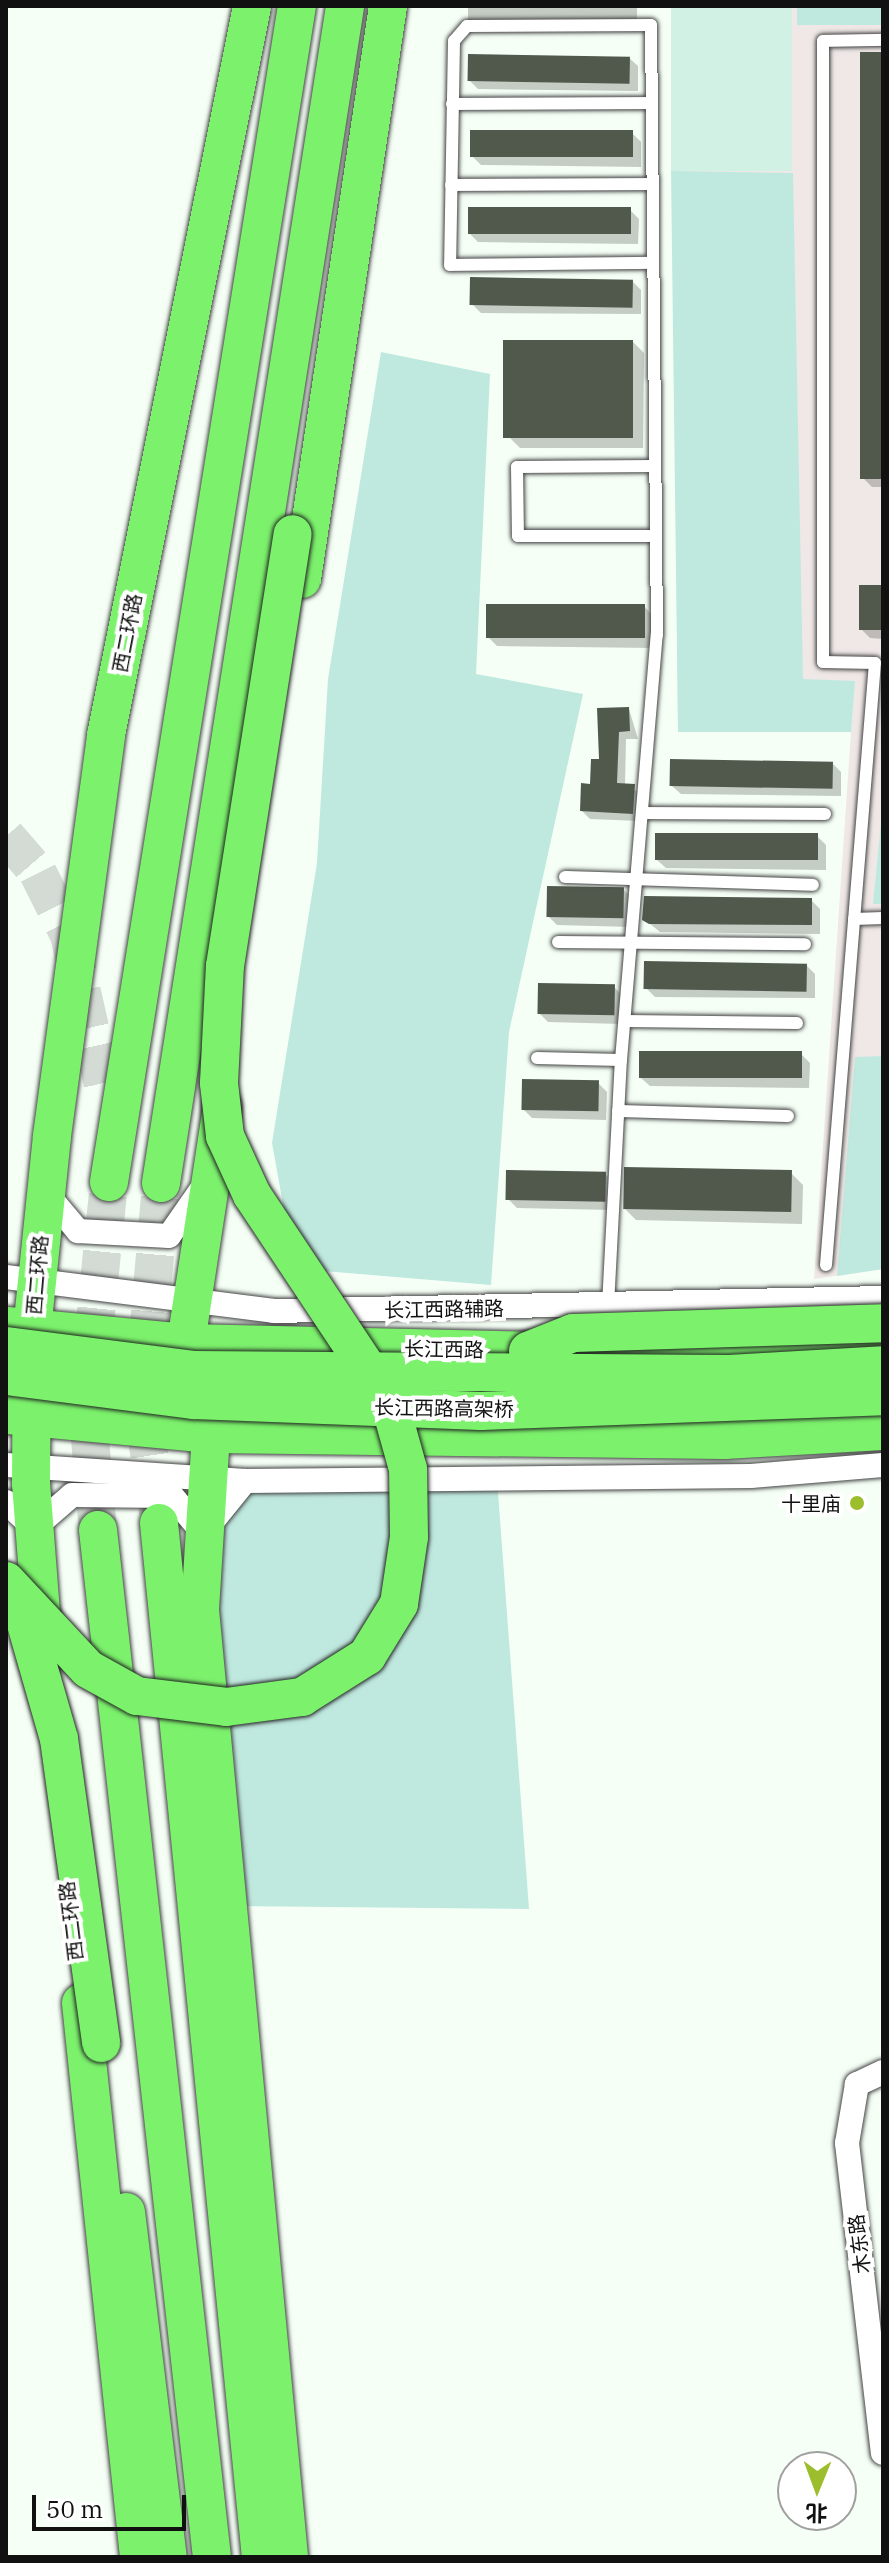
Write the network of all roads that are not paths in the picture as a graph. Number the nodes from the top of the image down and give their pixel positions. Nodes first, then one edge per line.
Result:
1 (252, 6) edge
2 (268, 6) edge
3 (297, 6) edge
4 (345, 6) edge
5 (361, 6) edge
6 (388, 6) edge
7 (883, 40) edge
8 (246, 44) junction
9 (652, 103) junction
10 (452, 104) junction
11 (652, 184) junction
12 (451, 185) junction
13 (653, 263) junction
14 (655, 466) junction
15 (656, 536) junction
16 (879, 663) edge
17 (647, 813) junction
18 (825, 814) dead end
19 (565, 877) dead end
20 (641, 883) junction
21 (813, 885) dead end
22 (883, 918) edge
23 (854, 919) junction
24 (558, 942) dead end
25 (635, 943) junction
26 (805, 944) dead end
27 (626, 1021) junction
28 (797, 1023) dead end
29 (537, 1058) dead end
30 (621, 1060) junction
31 (105, 1093) tunnel mouth
32 (618, 1111) junction
33 (788, 1116) dead end
34 (210, 1178) junction
35 (161, 1183) tunnel mouth
36 (46, 1193) junction
37 (826, 1265) dead end
38 (21, 1279) edge
39 (883, 1298) edge
40 (190, 1301) junction
41 (608, 1306) junction
42 (883, 1323) edge
43 (15, 1334) edge
44 (883, 1341) edge
45 (186, 1343) junction
46 (528, 1351) junction
47 (883, 1365) edge
48 (6, 1376) edge
49 (883, 1396) edge
50 (19, 1416) edge
51 (883, 1431) edge
52 (211, 1434) junction
53 (548, 1438) junction
54 (883, 1449) edge
55 (883, 1465) edge
56 (18, 1467) edge
57 (206, 1479) junction
58 (245, 1481) junction
59 (6, 1502) edge
60 (159, 1523) tunnel mouth
61 (34, 1528) junction
62 (98, 1530) tunnel mouth
63 (203, 1533) junction
64 (12, 1588) edge
65 (883, 2072) edge
66 (883, 2453) edge
67 (280, 2553) edge
68 (139, 2557) edge
69 (168, 2557) edge
70 (212, 2557) edge

1 - 8 highway, 西二环路
2 - 8 highway
3 - 31 highway
4 - 35 highway
5 - 64 highway, bridge
6 - 34 highway
7 - 16 lane
8 - 36 highway, 西二环路
9 - 10 lane
9 - 10 lane
9 - 11 lane
10 - 12 lane
11 - 12 lane
11 - 13 lane
12 - 13 lane
13 - 14 lane
14 - 15 lane
14 - 15 lane
15 - 17 lane
16 - 23 lane
17 - 18 lane
17 - 20 lane
19 - 20 lane
20 - 21 lane
20 - 25 lane
22 - 23 lane
23 - 37 lane
24 - 25 lane
25 - 26 lane
25 - 27 lane
27 - 28 lane
27 - 30 lane
29 - 30 lane
30 - 32 lane
32 - 33 lane
32 - 41 lane
34 - 36 street
34 - 40 highway
36 - 38 highway, 西二环路
38 - 40 street, 长江西路辅路
38 - 43 highway, 西二环路
39 - 41 street, 长江西路辅路
40 - 41 street, 长江西路辅路
40 - 45 highway
42 - 46 highway, bridge
43 - 45 highway, 长江西路
43 - 47 highway, 长江西路高架桥, bridge
43 - 50 highway, 西二环路
44 - 46 highway, 长江西路
45 - 46 highway, 长江西路
45 - 52 highway
48 - 49 highway, 长江西路高架桥, bridge
50 - 52 highway
50 - 56 highway, 西二环路
51 - 53 highway
52 - 53 highway
52 - 57 highway
53 - 54 highway
55 - 58 street
56 - 57 street
56 - 61 highway, 西二环路
57 - 58 street
57 - 63 highway
58 - 63 street
59 - 61 street
60 - 67 highway
61 - 63 street
61 - 68 highway, 西二环路
62 - 70 highway
63 - 67 highway
64 - 69 highway, bridge
65 - 66 street, 木东路

